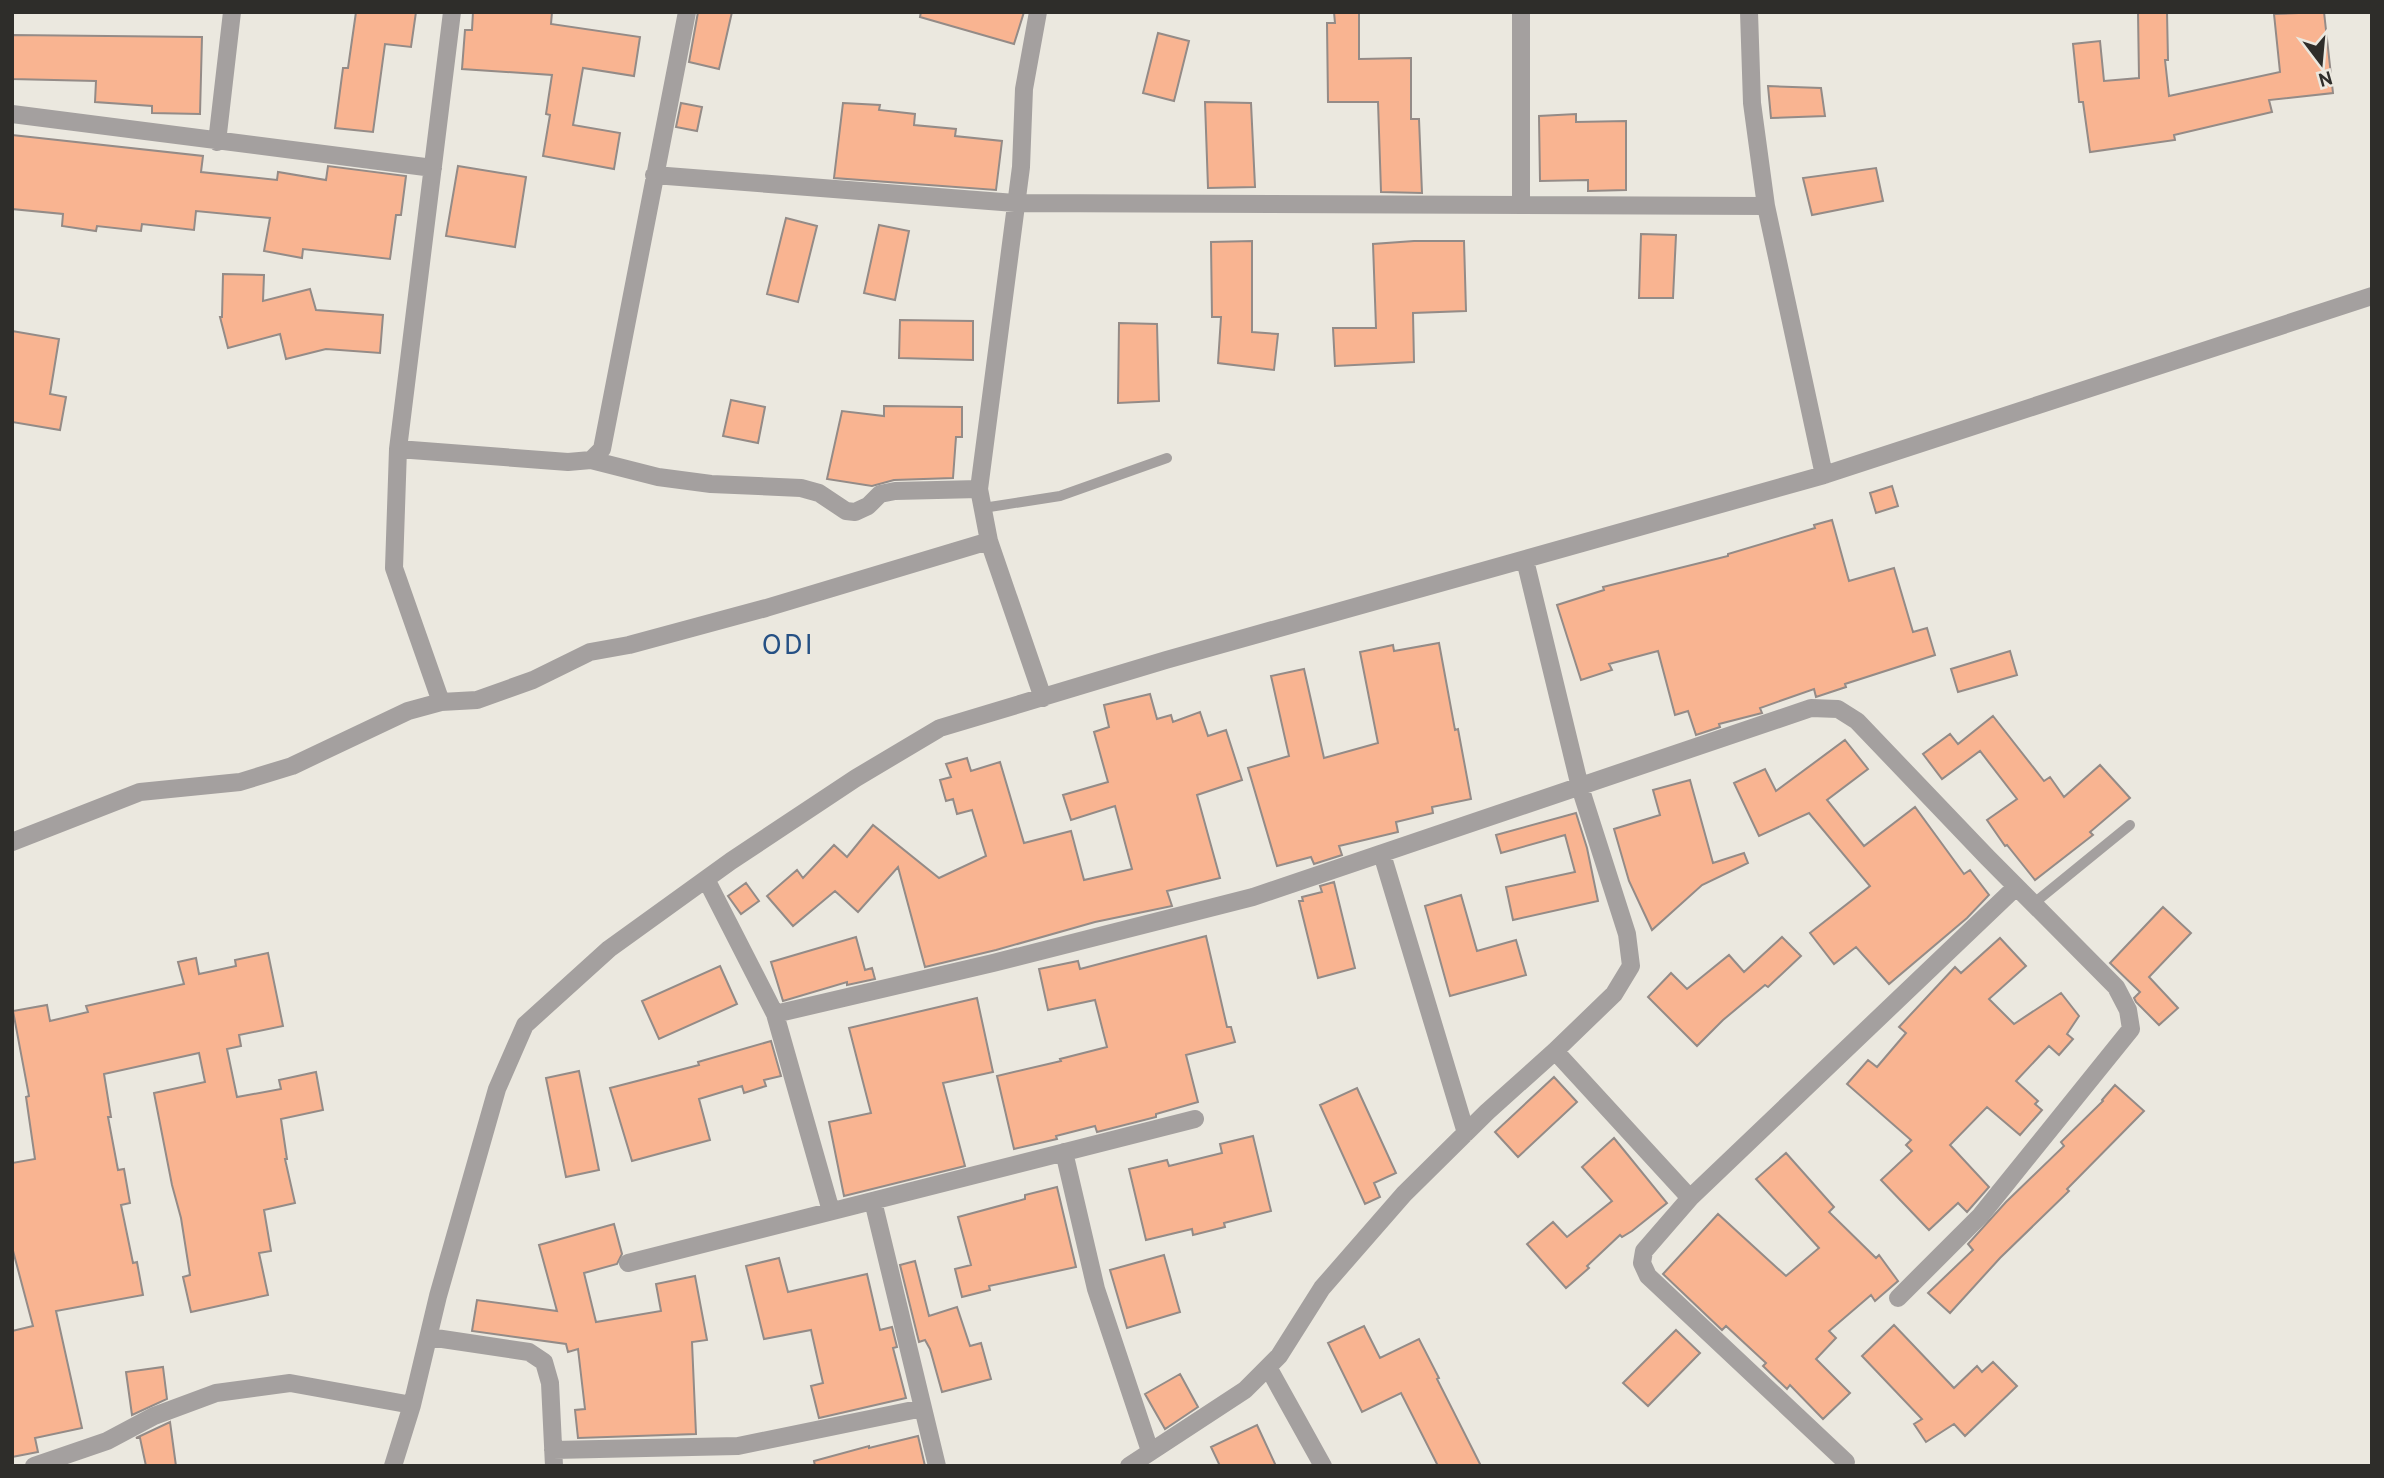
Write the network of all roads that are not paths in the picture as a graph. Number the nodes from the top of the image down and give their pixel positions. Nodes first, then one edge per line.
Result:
1 (232, 12) edge
2 (452, 12) edge
3 (687, 12) edge
4 (1038, 12) edge
5 (1521, 12) edge
6 (1749, 12) edge
7 (12, 114) edge
8 (217, 142) junction
9 (433, 168) junction
10 (654, 175) junction
11 (1015, 202) junction
12 (1521, 205) junction
13 (1766, 206) junction
14 (2372, 296) edge
15 (398, 449) junction
16 (1167, 458) dead end
17 (591, 460) junction
18 (1824, 475) junction
19 (979, 489) junction
20 (983, 508) junction
21 (989, 541) junction
22 (1525, 560) junction
23 (1043, 698) junction
24 (440, 702) junction
25 (1580, 787) junction
26 (2130, 825) dead end
27 (12, 842) edge
28 (1381, 854) junction
29 (706, 879) junction
30 (2016, 887) junction
31 (2033, 904) junction
32 (775, 1014) junction
33 (1555, 1051) junction
34 (1195, 1119) dead end
35 (1466, 1133) junction
36 (1064, 1152) junction
37 (1690, 1198) junction
38 (873, 1201) junction
39 (831, 1212) junction
40 (628, 1263) dead end
41 (1898, 1298) dead end
42 (429, 1336) junction
43 (1268, 1367) junction
44 (412, 1405) junction
45 (923, 1408) junction
46 (1150, 1451) junction
47 (553, 1458) edge
48 (1846, 1461) dead end
49 (34, 1466) edge
50 (393, 1466) edge
51 (937, 1466) edge
52 (1129, 1466) edge
53 (1323, 1466) edge

1 - 8 street
2 - 9 street
3 - 10 street
4 - 11 street
5 - 12 street
6 - 13 street
7 - 8 street
8 - 9 street
9 - 15 street
10 - 11 street
10 - 17 street
11 - 12 street
11 - 19 street
12 - 13 street
13 - 18 street
14 - 18 street
15 - 17 street
15 - 24 street
16 - 20 lane
17 - 19 street
18 - 22 street
19 - 20 street
20 - 21 street
21 - 23 street
21 - 24 street
22 - 23 street
22 - 25 street
23 - 29 street
24 - 27 street
25 - 28 street
25 - 30 street
25 - 33 street
26 - 31 lane
28 - 32 street
28 - 35 street
29 - 32 street
29 - 42 street
30 - 31 street
30 - 37 street
31 - 41 street
32 - 39 street
33 - 35 street
33 - 37 street
34 - 36 street
35 - 43 street
36 - 38 street
36 - 46 street
37 - 48 street
38 - 39 street
38 - 45 street
39 - 40 street
42 - 44 street
42 - 47 street
43 - 46 street
43 - 53 street
44 - 49 street
44 - 50 street
45 - 47 street
45 - 51 street
46 - 52 street

